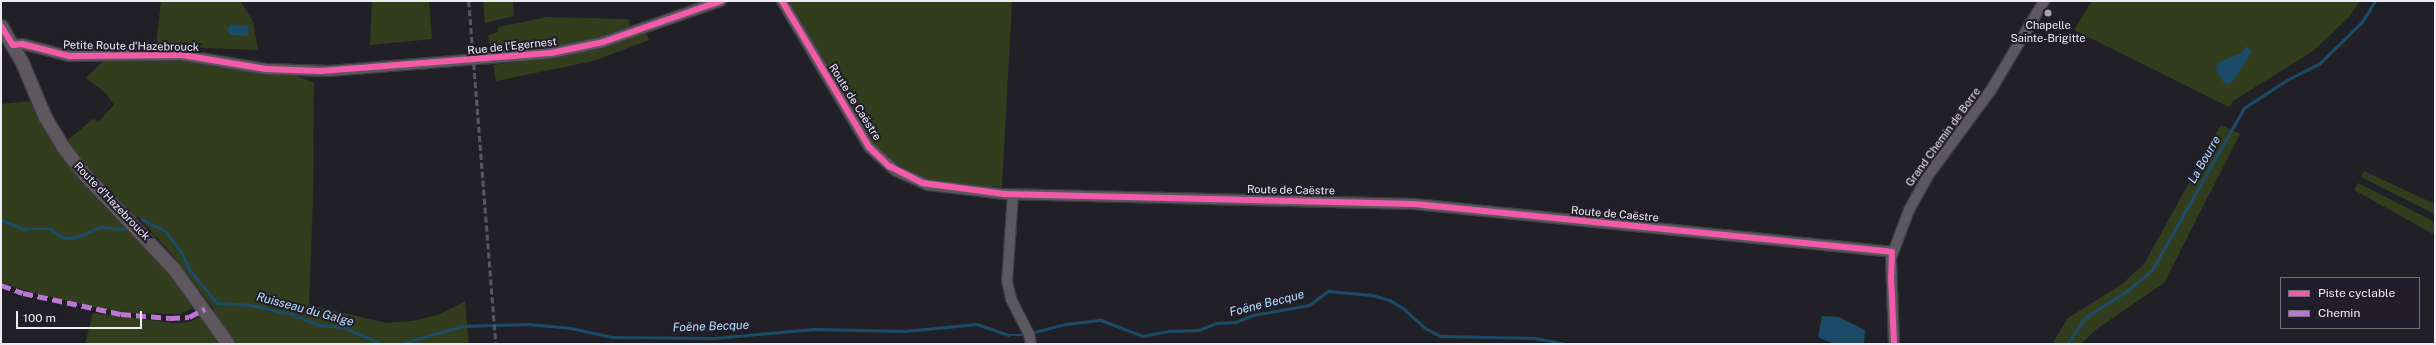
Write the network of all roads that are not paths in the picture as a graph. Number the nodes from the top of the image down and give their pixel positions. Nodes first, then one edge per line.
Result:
1 (721, 1) edge
2 (782, 1) edge
3 (2044, 1) edge
4 (1, 26) edge
5 (13, 45) junction
6 (321, 71) joint
7 (1012, 194) junction
8 (1892, 252) junction
9 (228, 344) edge
10 (1031, 344) edge
11 (1894, 344) edge

1 - 6 street, Rue de l'Egernest
2 - 7 street, Route de Caëstre
3 - 8 street, Grand Chemin de Borre
4 - 5 main road, Route d'Hazebrouck
5 - 6 street, Petite Route d'Hazebrouck
5 - 9 main road, Route d'Hazebrouck
7 - 8 street, Route de Caëstre
7 - 10 street
8 - 11 street, Grand Chemin de Borre

